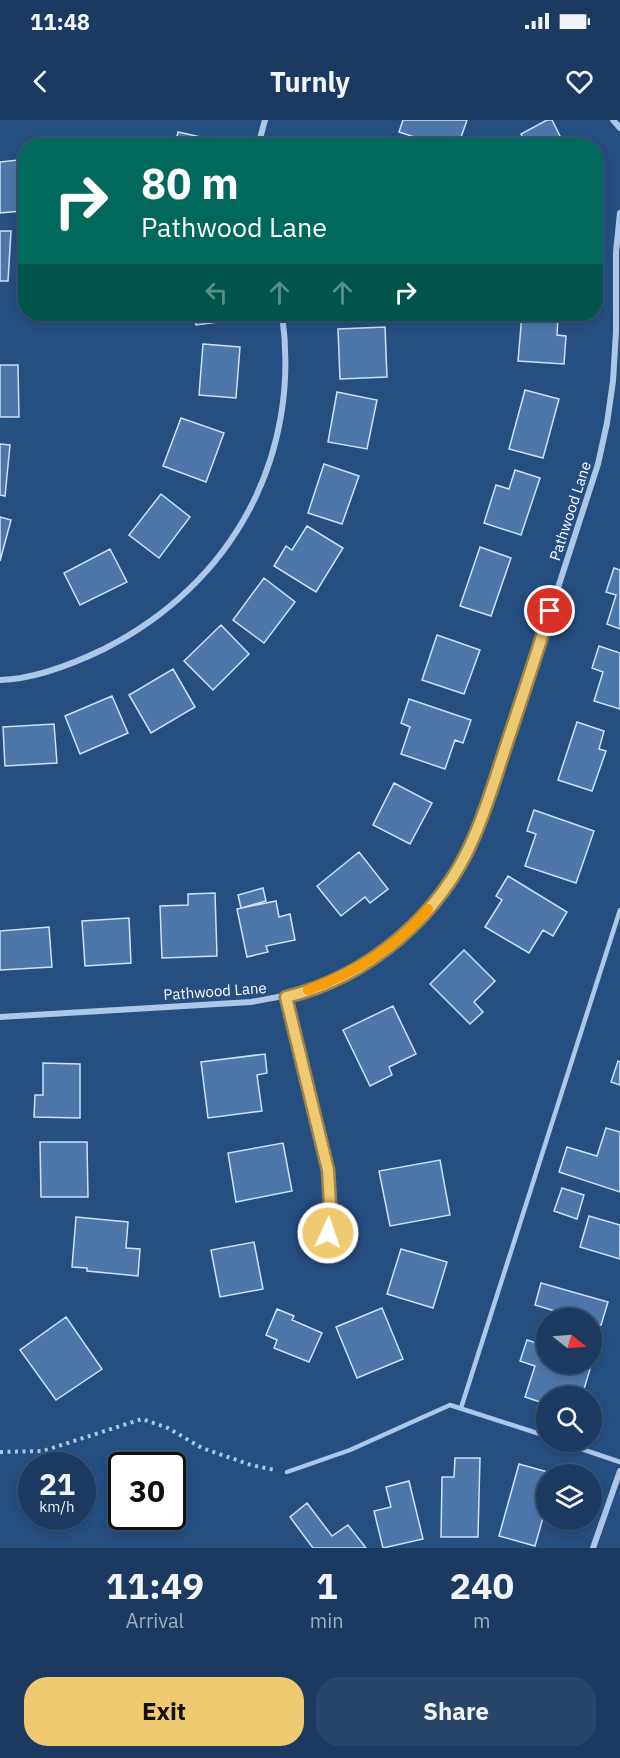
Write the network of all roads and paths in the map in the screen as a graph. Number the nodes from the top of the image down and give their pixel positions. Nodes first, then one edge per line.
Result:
1 (265, 120) edge
2 (613, 120) edge
3 (620, 128) edge
4 (260, 138) edge
5 (620, 213) edge
6 (283, 321) edge
7 (0, 680) edge
8 (620, 910) edge
9 (286, 997) junction
10 (0, 1017) edge
11 (322, 1258) dead end
12 (461, 1408) junction
13 (536, 1433) edge
14 (0, 1452) edge
15 (590, 1452) edge
16 (620, 1462) edge
17 (620, 1471) edge
18 (287, 1472) joint
19 (593, 1548) edge

1 - 4 street
2 - 3 street
5 - 9 street, Pathwood Lane
6 - 7 street
8 - 12 lane
9 - 10 street, Pathwood Lane
9 - 11 street
12 - 13 lane
12 - 18 lane
14 - 18 path
15 - 16 lane
17 - 19 street

